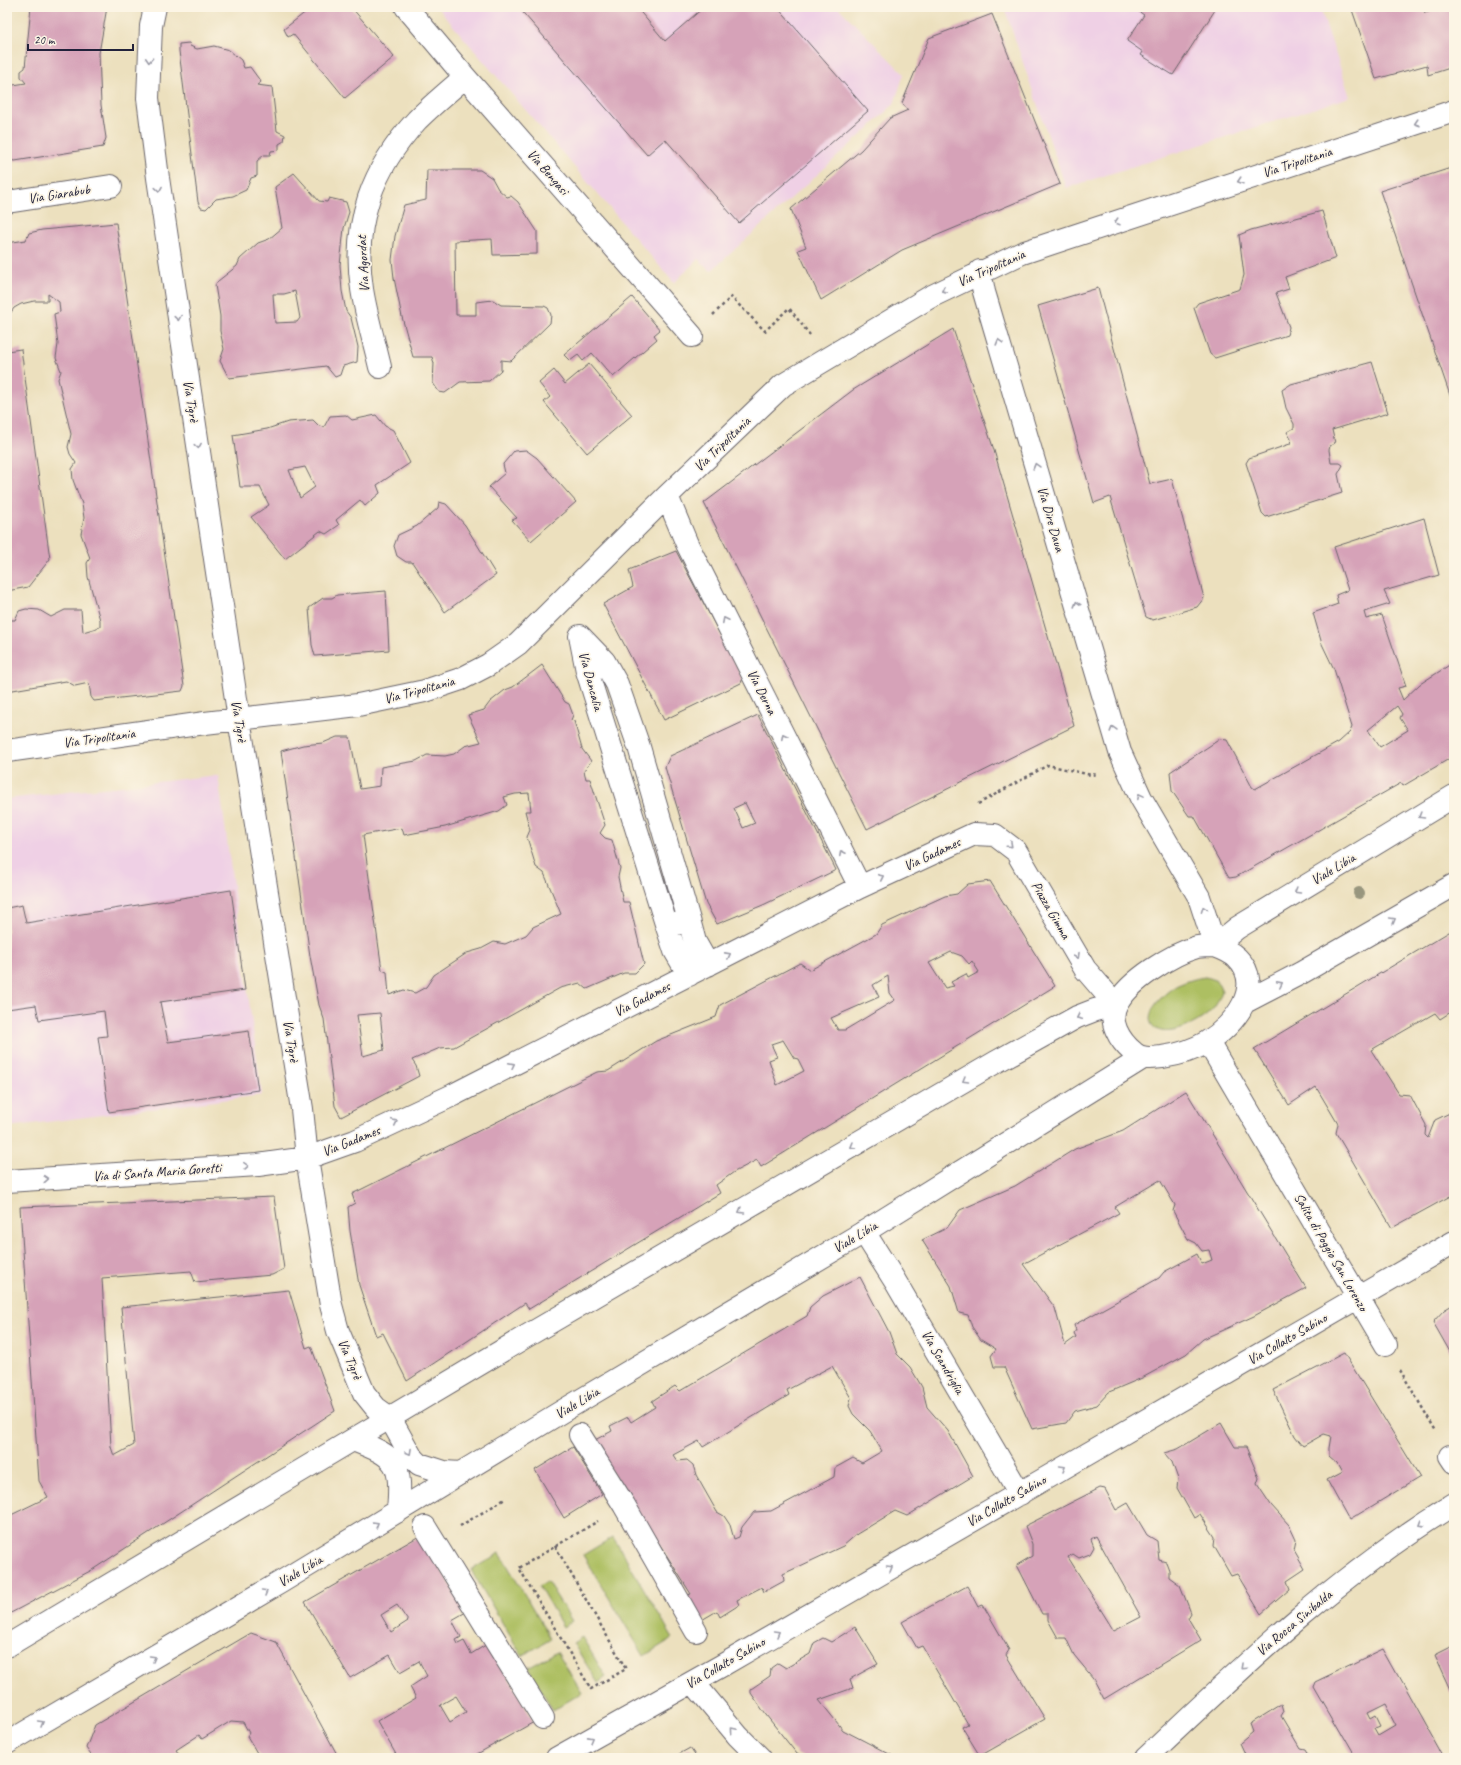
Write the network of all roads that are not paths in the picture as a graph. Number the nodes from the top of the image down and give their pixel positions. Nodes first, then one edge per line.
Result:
1 (155, 7) edge
2 (406, 7) edge
3 (465, 77) junction
4 (1454, 111) edge
5 (110, 186) dead end
6 (7, 202) edge
7 (980, 271) junction
8 (692, 336) road end
9 (380, 367) dead end
10 (667, 496) junction
11 (239, 719) junction
12 (7, 751) edge
13 (1454, 796) edge
14 (974, 834) joint
15 (1454, 885) edge
16 (860, 887) junction
17 (689, 920) junction
18 (667, 928) junction
19 (1215, 946) junction
20 (699, 970) junction
21 (1245, 1002) junction
22 (1116, 1005) junction
23 (1208, 1042) junction
24 (1143, 1058) junction
25 (307, 1158) junction
26 (7, 1181) edge
27 (864, 1232) junction
28 (1454, 1242) edge
29 (1358, 1298) junction
30 (1386, 1345) road end
31 (390, 1418) junction
32 (580, 1435) dead end
33 (353, 1440) junction
34 (461, 1473) junction
35 (1020, 1494) junction
36 (1454, 1504) edge
37 (398, 1511) junction
38 (425, 1527) dead end
39 (696, 1631) dead end
40 (7, 1646) edge
41 (693, 1682) junction
42 (543, 1718) dead end
43 (7, 1743) edge
44 (557, 1758) edge
45 (760, 1758) edge
46 (1146, 1758) edge

1 -> 11 street, Via Tigrè
2 - 3 street, Via Bengasi
3 - 8 street, Via Bengasi
3 - 9 street, Via Agordat
4 -> 7 street, Via Tripolitania
5 - 6 street, Via Giarabub
7 -> 10 street, Via Tripolitania
19 -> 7 street, Via Dire Daua
10 - 11 street, Via Tripolitania
16 -> 10 street, Via Derna
11 - 12 street, Via Tripolitania
11 - 25 street, Via Tigrè
13 -> 19 street, Viale Libia
16 -> 14 street, Via Gadames
14 -> 22 street, Piazza Gimma
21 -> 15 street
20 -> 16 street, Via Gadames
17 - 18 street
17 - 18 street, Via Dancalia
17 - 20 street, Via Dancalia
18 - 20 street, Via Dancalia
19 - 21 street
19 - 22 street
25 -> 20 street, Via Gadames
21 - 23 street
22 - 24 street
22 -> 31 street
23 - 24 street
23 - 29 street, Salita di Poggio San Lorenzo
24 - 27 street, Viale Libia
26 -> 25 street, Via di Santa Maria Goretti
25 - 31 street, Via Tigrè
27 - 34 street, Viale Libia
27 - 35 street, Via Scandriglia
28 - 29 street, Via Collalto Sabino
29 - 30 street, Salita di Poggio San Lorenzo
35 -> 29 street, Via Collalto Sabino
31 - 33 street
31 -> 34 street
32 - 39 street
33 - 37 street
33 - 40 street
34 - 37 street, Viale Libia
41 -> 35 street, Via Collalto Sabino
36 -> 46 street, Via Rocca Sinibalda
43 -> 37 street, Viale Libia
38 - 42 street
44 -> 41 street, Via Collalto Sabino
45 -> 41 street

